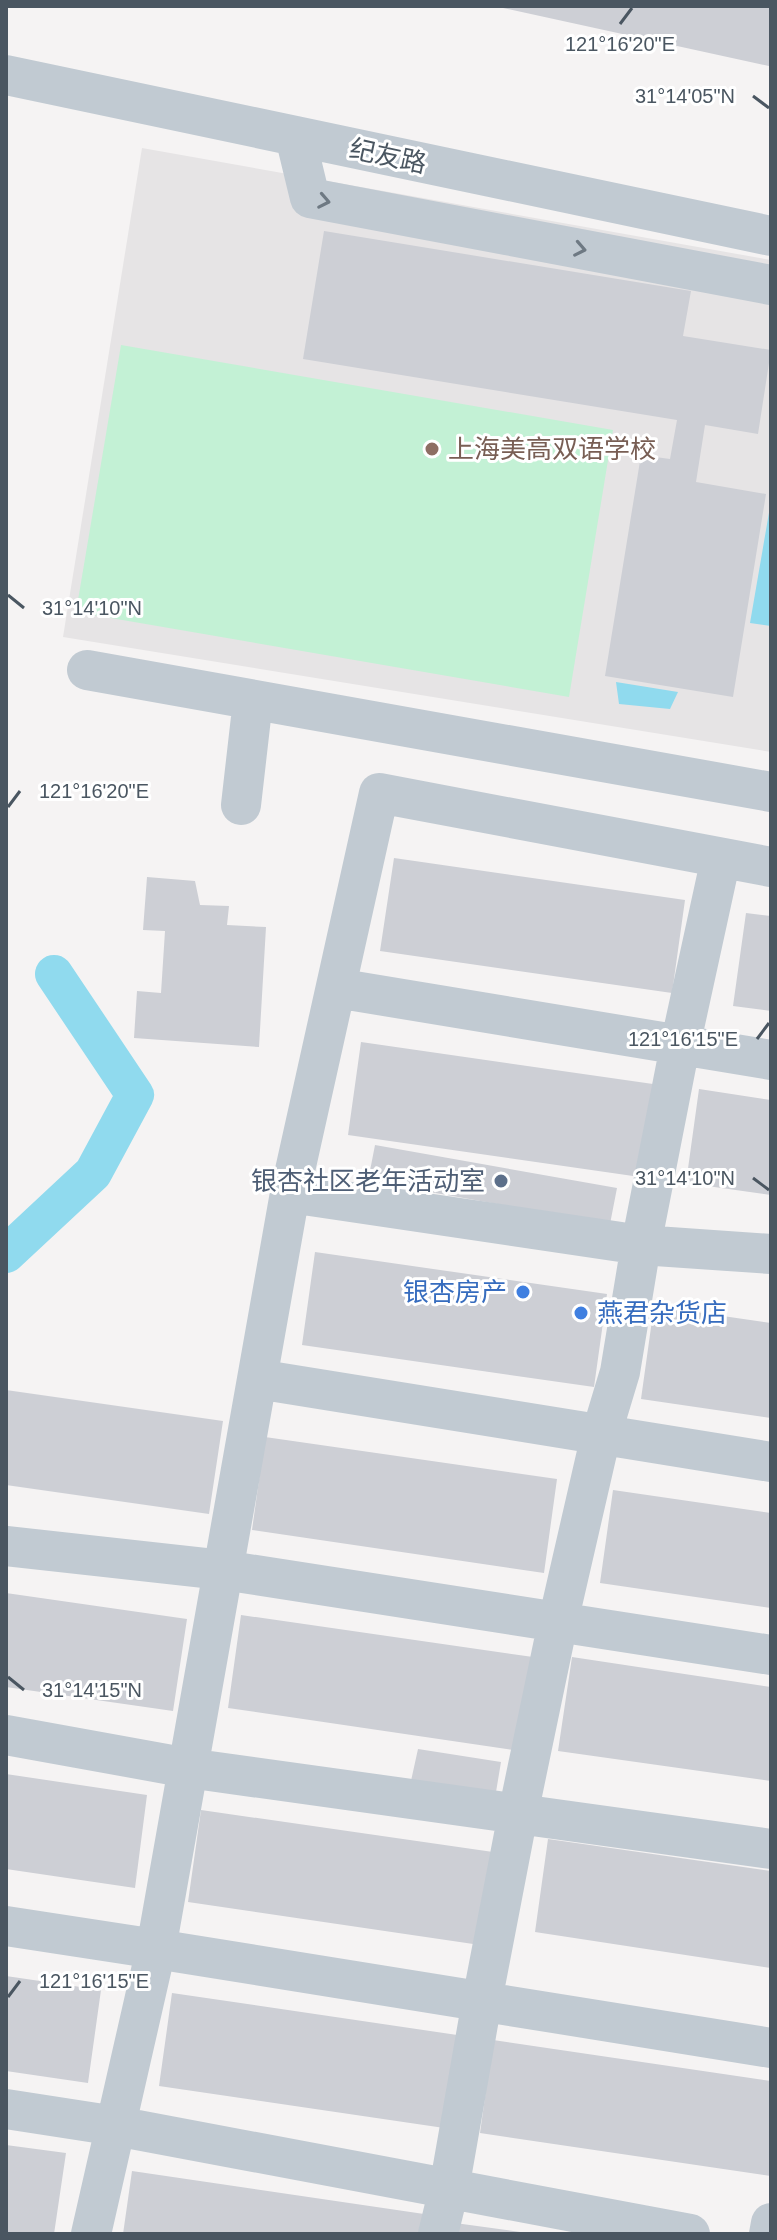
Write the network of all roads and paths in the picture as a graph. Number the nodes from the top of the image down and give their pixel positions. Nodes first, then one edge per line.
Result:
1 (6, 75) edge
2 (295, 136) junction
3 (771, 236) edge
4 (771, 285) edge
5 (87, 670) dead end
6 (253, 700) junction
7 (771, 792) edge
8 (241, 805) dead end
9 (721, 858) junction
10 (771, 867) edge
11 (336, 988) junction
12 (680, 1046) junction
13 (771, 1060) edge
14 (290, 1193) junction
15 (641, 1245) junction
16 (771, 1254) edge
17 (257, 1379) junction
18 (601, 1435) junction
19 (771, 1462) edge
20 (6, 1546) edge
21 (223, 1570) junction
22 (558, 1622) junction
23 (771, 1655) edge
24 (6, 1735) edge
25 (188, 1768) junction
26 (518, 1814) junction
27 (771, 1849) edge
28 (6, 1926) edge
29 (156, 1949) junction
30 (482, 2001) junction
31 (771, 2048) edge
32 (6, 2109) edge
33 (116, 2126) junction
34 (449, 2189) junction
35 (771, 2223) edge
36 (91, 2234) edge
37 (438, 2234) edge
38 (690, 2234) edge
39 (769, 2234) edge

1 - 2 street, 纪友路
2 - 3 street, 纪友路
2 -> 4 street
5 - 6 street
6 - 7 street
6 - 8 street
9 - 10 street
9 - 11 street
9 - 12 street
11 - 12 street
11 - 14 street
12 - 13 street
12 - 15 street
14 - 15 street
14 - 17 street
15 - 16 street
15 - 18 street
17 - 18 street
17 - 21 street
18 - 19 street
18 - 22 street
20 - 21 street
21 - 22 street
21 - 25 street
22 - 23 street
22 - 26 street
24 - 25 street
25 - 26 street
25 - 29 street
26 - 27 street
26 - 30 street
28 - 29 street
29 - 30 street
29 - 33 street
30 - 31 street
30 - 34 street
32 - 33 street
33 - 34 street
33 - 36 street
34 - 37 street
34 - 38 street
35 - 39 street

